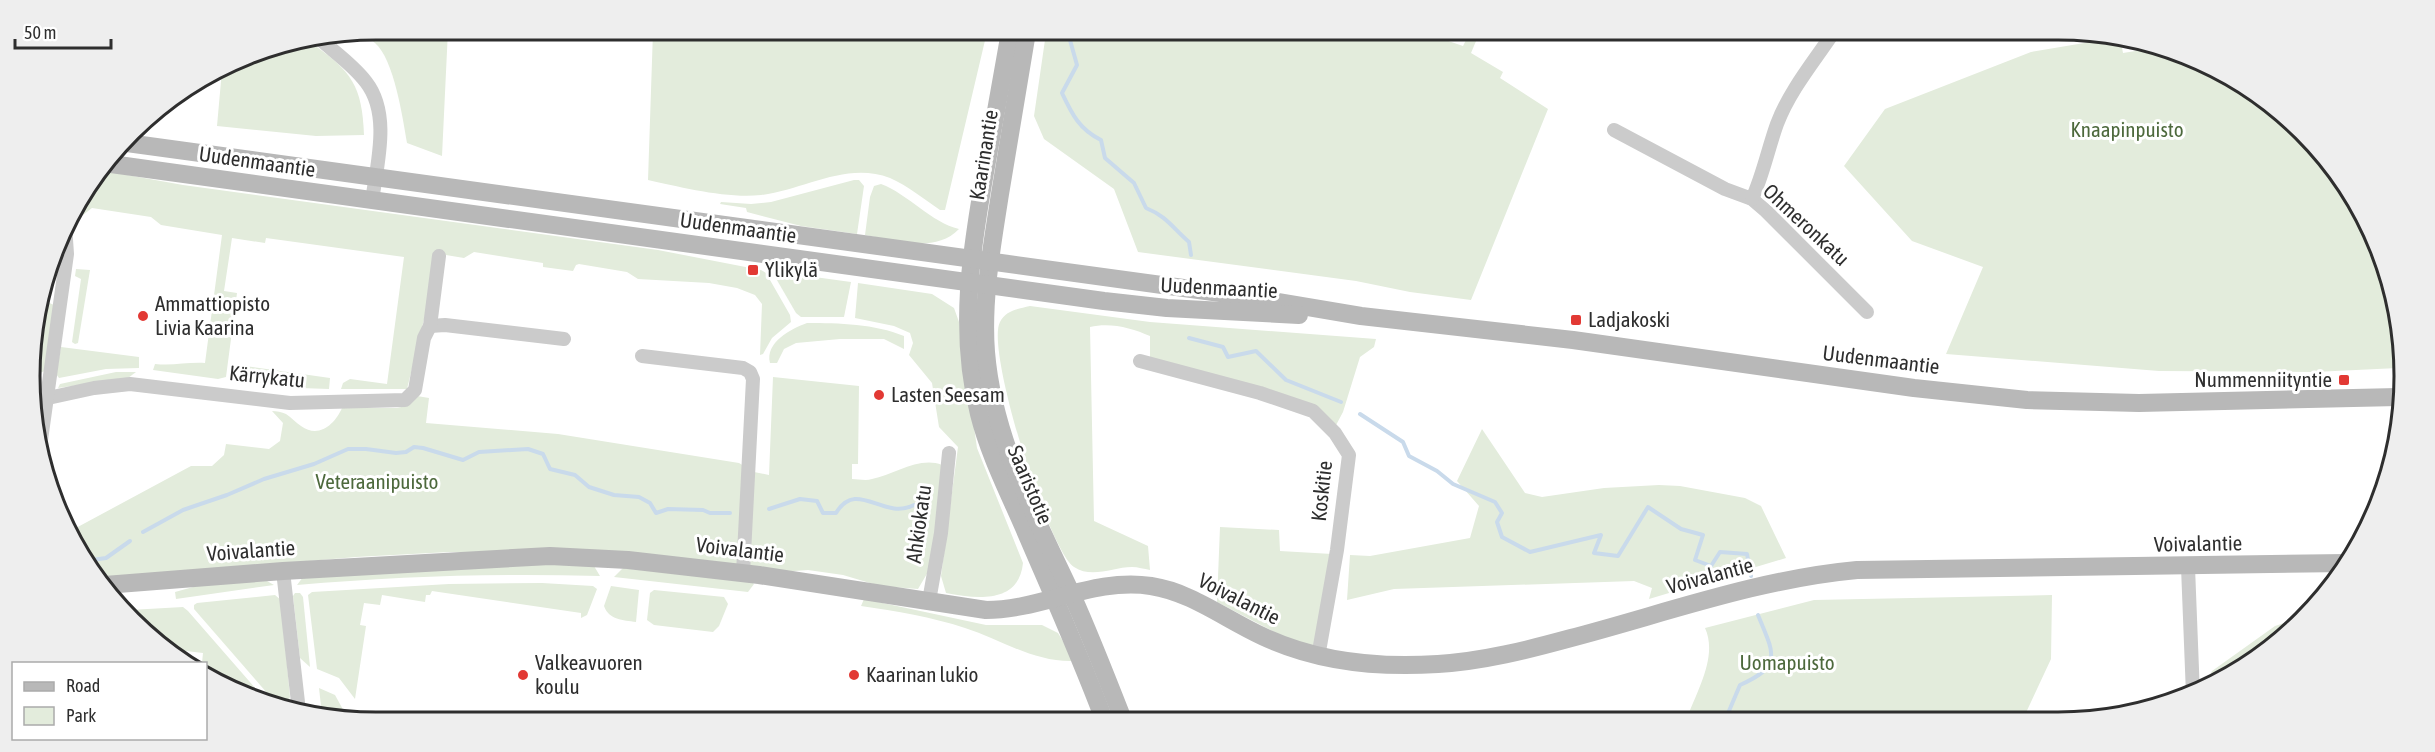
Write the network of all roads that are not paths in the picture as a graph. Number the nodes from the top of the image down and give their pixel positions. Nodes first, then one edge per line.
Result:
1 (1009, 40) edge
2 (1026, 40) edge
3 (1828, 40) edge
4 (326, 44) edge
5 (1614, 130) dead end
6 (134, 144) edge
7 (116, 165) edge
8 (375, 176) junction
9 (1752, 199) junction
10 (372, 201) junction
11 (67, 247) edge
12 (439, 256) dead end
13 (980, 261) junction
14 (978, 284) junction
15 (1867, 312) dead end
16 (1361, 316) junction
17 (430, 326) junction
18 (564, 339) dead end
19 (642, 356) dead end
20 (1140, 361) dead end
21 (2394, 397) edge
22 (48, 399) junction
23 (44, 424) edge
24 (949, 453) dead end
25 (2337, 563) edge
26 (2188, 567) junction
27 (283, 571) junction
28 (743, 573) junction
29 (114, 584) edge
30 (1063, 596) junction
31 (929, 601) junction
32 (1318, 657) junction
33 (2193, 684) edge
34 (298, 702) edge
35 (1101, 712) edge
36 (1120, 712) edge

1 - 13 main road, Kaarinantie
2 - 13 main road, Kaarinantie
3 - 9 street
4 - 8 street
5 - 9 street, Ohmeronkatu
6 - 8 main road, Uudenmaantie
7 - 10 main road, Uudenmaantie
8 - 10 street
8 - 13 main road, Uudenmaantie
9 - 15 street, Ohmeronkatu
10 - 14 main road, Uudenmaantie
11 - 22 street
12 - 17 street, Kärrykatu
13 - 14 main road, Saaristotie
13 - 16 main road, Uudenmaantie
14 - 16 main road, Uudenmaantie
14 - 30 main road, Saaristotie
16 - 21 main road, Uudenmaantie
17 - 18 street
17 - 22 street, Kärrykatu
19 - 28 street
20 - 32 street, Koskitie
22 - 23 street
24 - 31 street, Ahkiokatu
25 - 26 main road, Voivalantie
26 - 32 main road, Voivalantie
26 - 33 street
27 - 28 main road, Voivalantie
27 - 29 main road, Voivalantie
27 - 34 street
28 - 31 main road, Voivalantie
30 - 31 main road, Voivalantie
30 - 32 main road, Voivalantie
30 - 35 main road, Saaristotie
30 - 36 main road, Saaristotie

